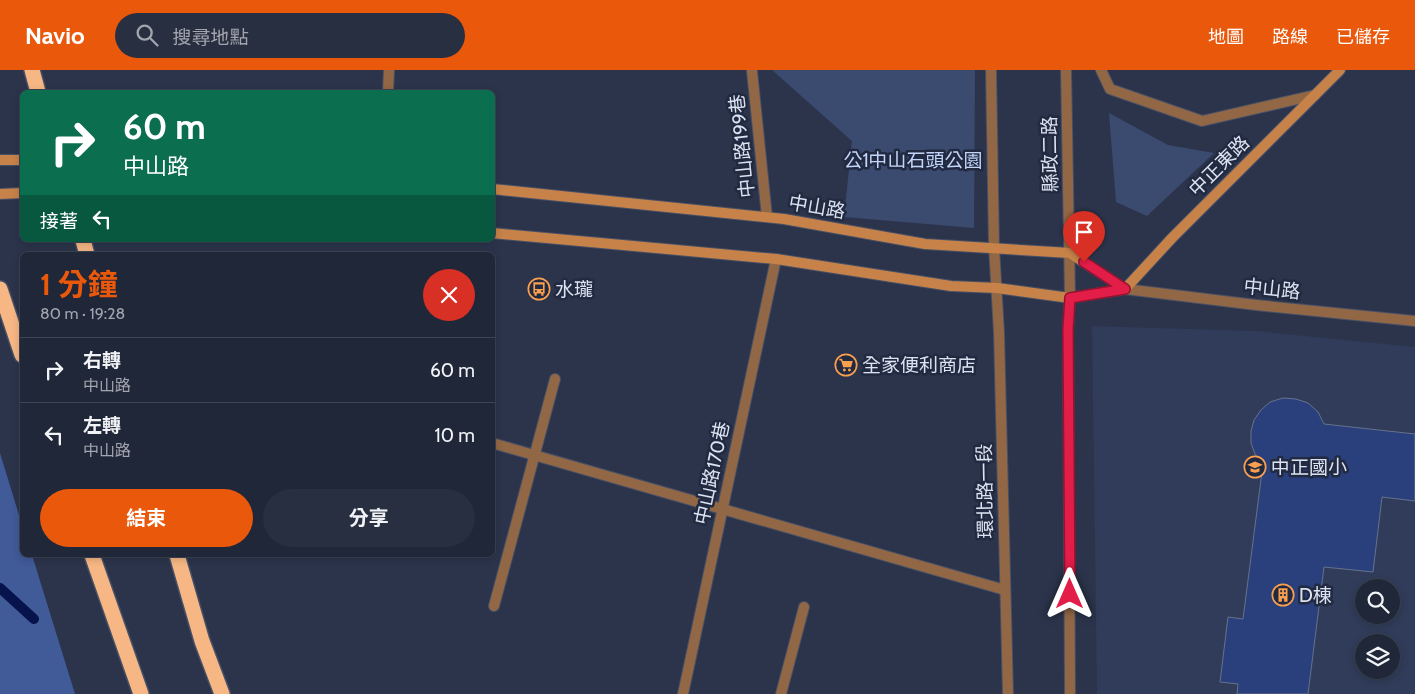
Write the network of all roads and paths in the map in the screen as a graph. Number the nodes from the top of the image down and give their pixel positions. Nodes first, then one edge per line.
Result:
1 (32, 70) edge
2 (389, 70) edge
3 (991, 70) edge
4 (1066, 70) edge
5 (1101, 70) edge
6 (1340, 70) edge
7 (752, 71) edge
8 (37, 90) edge
9 (388, 90) edge
10 (1315, 95) junction
11 (0, 160) edge
12 (20, 160) edge
13 (495, 189) edge
14 (20, 193) edge
15 (0, 194) edge
16 (767, 217) junction
17 (495, 233) edge
18 (994, 247) junction
19 (1070, 253) junction
20 (776, 259) junction
21 (997, 288) junction
22 (1125, 289) junction
23 (1, 293) edge
24 (1070, 298) junction
25 (1415, 321) edge
26 (20, 349) edge
27 (555, 379) dead end
28 (495, 444) edge
29 (535, 455) junction
30 (723, 508) junction
31 (93, 557) edge
32 (178, 557) edge
33 (1005, 590) junction
34 (494, 606) dead end
35 (804, 607) dead end
36 (141, 694) edge
37 (222, 694) edge
38 (683, 694) edge
39 (781, 694) edge
40 (1008, 694) edge
41 (1070, 694) edge

1 - 8 highway
2 - 9 street
3 - 18 street
4 - 19 street, 縣政二路
5 - 10 street
6 - 10 main road, 中正東路
7 - 16 street, 中山路199巷
10 - 22 main road, 中正東路
11 - 12 main road
13 - 16 main road, 中山路
14 - 15 main road
16 - 18 main road, 中山路
17 - 20 main road, 中山路
18 - 19 main road, 中山路
18 - 21 street
19 - 22 main road, 中山路
19 - 24 street, 縣政二路
20 - 21 main road, 中山路
20 - 30 street, 中山路170巷
21 - 24 main road, 中山路
21 - 33 street, 環北路一段
22 - 24 main road, 中山路
22 - 25 street, 中山路
23 - 26 highway
24 - 41 street
27 - 29 street
28 - 29 street
29 - 30 street
29 - 34 street
30 - 33 street
30 - 38 street, 中山路170巷
31 - 36 highway
32 - 37 highway
33 - 40 street, 環北路一段
35 - 39 street

